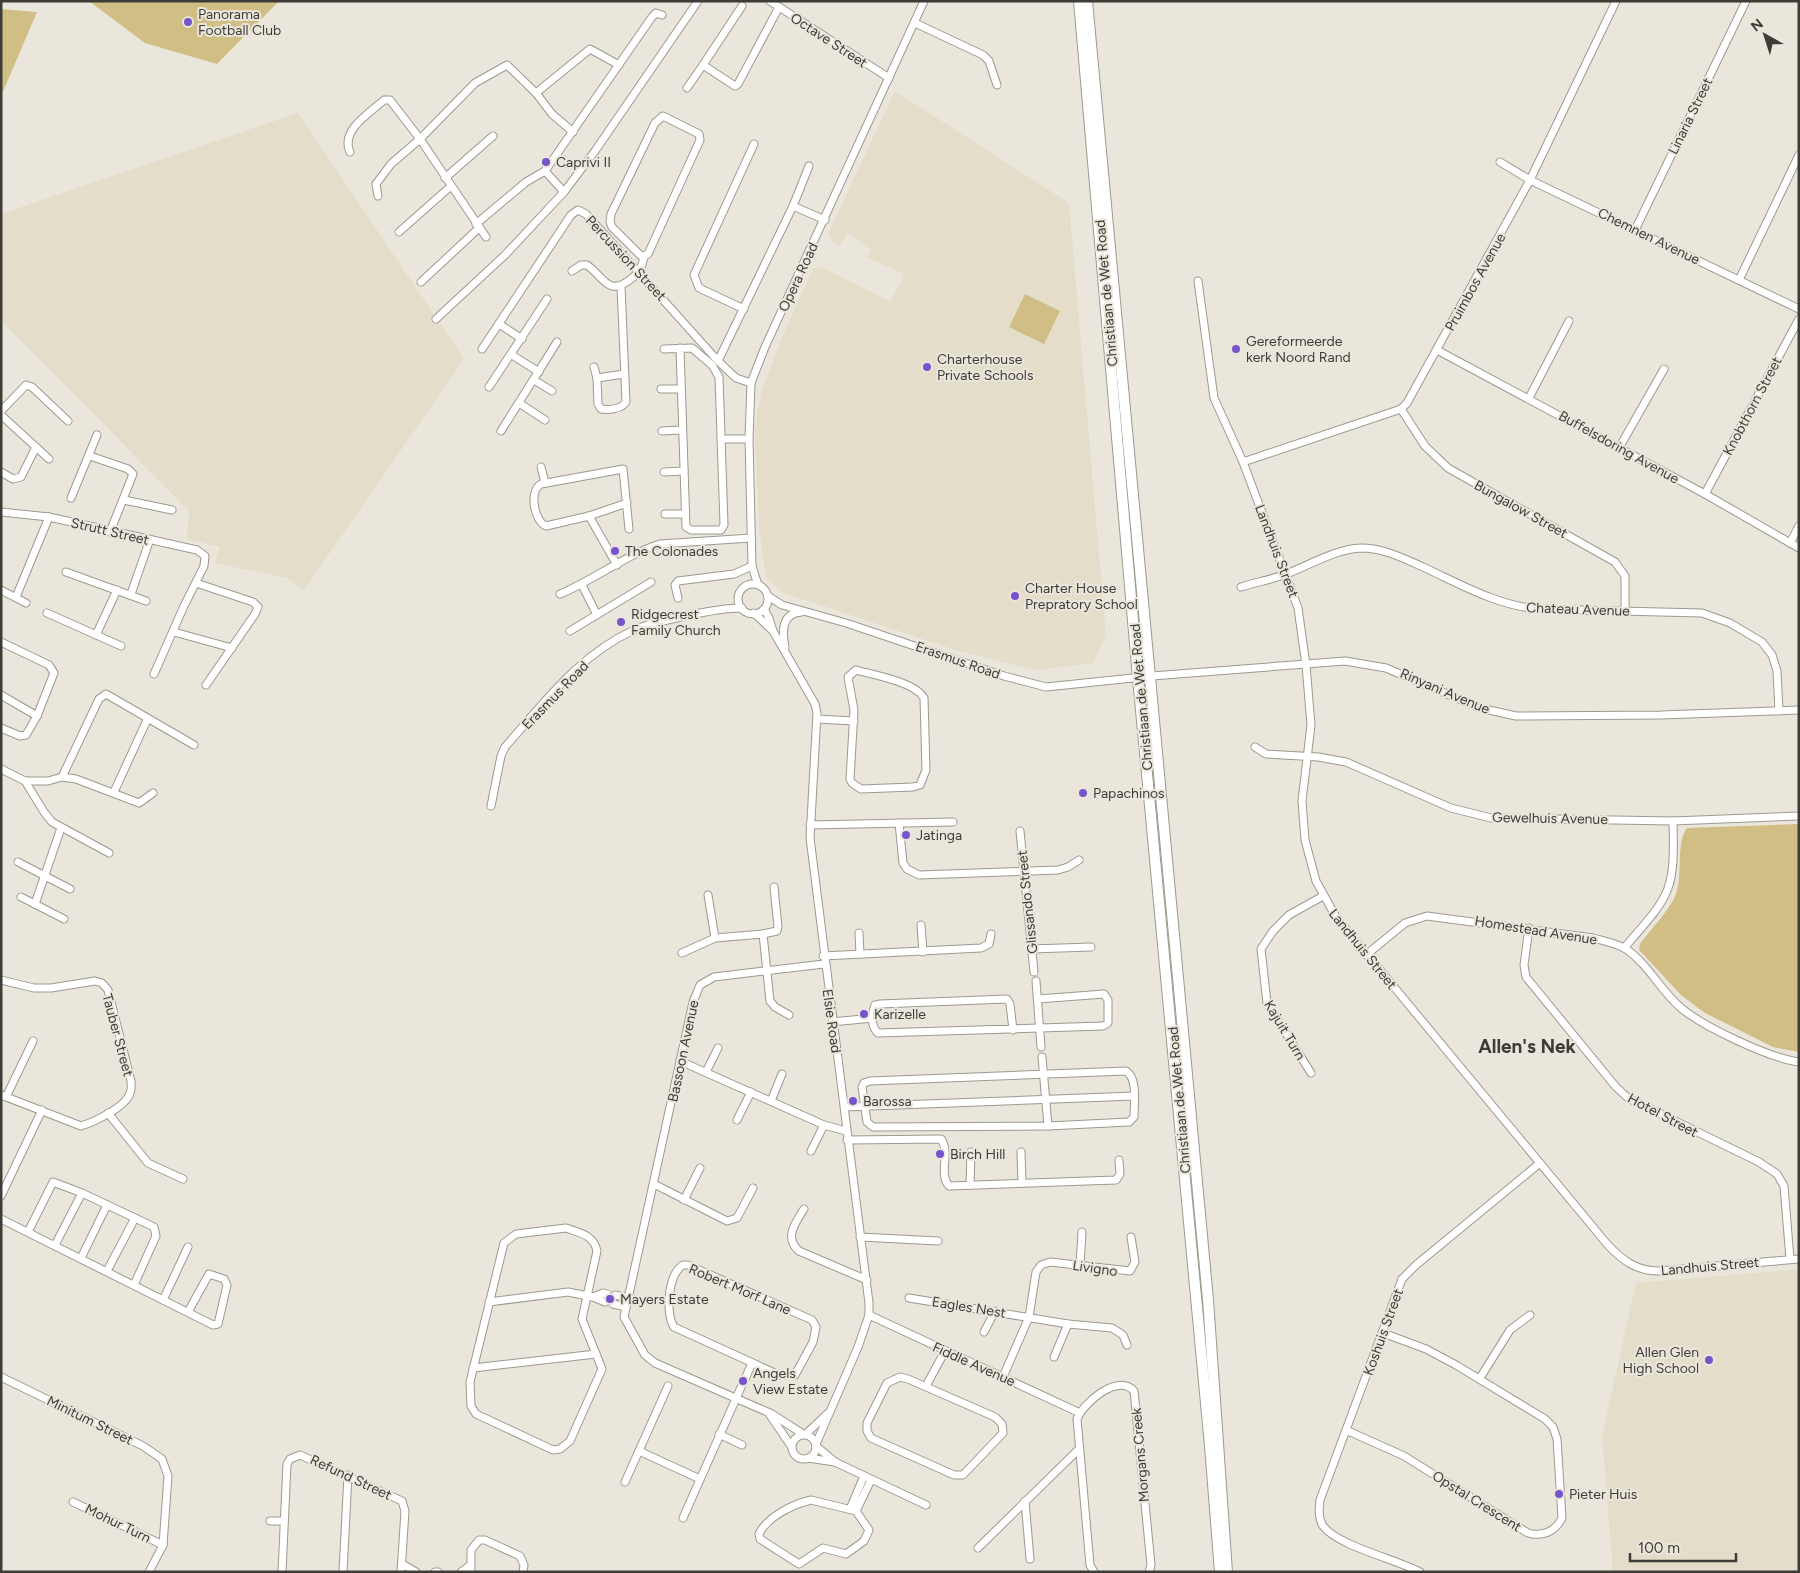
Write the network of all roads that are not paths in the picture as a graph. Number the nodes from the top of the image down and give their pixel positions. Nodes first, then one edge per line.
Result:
1 (698, 1) edge
2 (770, 1) edge
3 (924, 1) edge
4 (1079, 1) edge
5 (1087, 1) edge
6 (1616, 1) edge
7 (1746, 1) edge
8 (742, 6) dead end
9 (779, 7) junction
10 (662, 15) dead end
11 (915, 23) junction
12 (619, 65) junction
13 (703, 65) junction
14 (889, 78) junction
15 (997, 85) dead end
16 (687, 88) dead end
17 (536, 93) junction
18 (573, 132) junction
19 (493, 136) dead end
20 (420, 139) junction
21 (754, 144) dead end
22 (350, 152) dead end
23 (1799, 155) edge
24 (1500, 162) dead end
25 (809, 166) dead end
26 (545, 171) junction
27 (445, 178) junction
28 (1530, 180) junction
29 (450, 186) junction
30 (564, 192) junction
31 (378, 196) dead end
32 (793, 206) junction
33 (824, 220) junction
34 (478, 226) junction
35 (1635, 230) junction
36 (399, 232) dead end
37 (486, 237) dead end
38 (644, 256) junction
39 (572, 271) dead end
40 (640, 272) junction
41 (1198, 280) dead end
42 (1739, 280) junction
43 (421, 282) dead end
44 (621, 287) junction
45 (547, 299) dead end
46 (744, 309) junction
47 (1799, 309) edge
48 (436, 319) dead end
49 (1799, 319) edge
50 (1568, 321) dead end
51 (499, 324) junction
52 (522, 339) junction
53 (557, 342) dead end
54 (680, 348) junction
55 (664, 349) dead end
56 (482, 350) dead end
57 (1437, 350) junction
58 (512, 355) junction
59 (718, 361) junction
60 (594, 367) dead end
61 (1664, 369) dead end
62 (539, 372) junction
63 (624, 374) junction
64 (596, 378) junction
65 (534, 380) junction
66 (751, 383) junction
67 (490, 387) dead end
68 (661, 389) dead end
69 (681, 389) junction
70 (552, 391) dead end
71 (1529, 398) junction
72 (519, 402) junction
73 (1401, 409) junction
74 (1, 411) edge
75 (1, 415) edge
76 (546, 420) dead end
77 (68, 421) dead end
78 (682, 430) junction
79 (501, 431) dead end
80 (662, 431) dead end
81 (97, 435) dead end
82 (721, 439) junction
83 (749, 439) junction
84 (36, 447) junction
85 (1619, 448) junction
86 (90, 456) junction
87 (49, 459) dead end
88 (1243, 462) junction
89 (541, 467) dead end
90 (684, 471) junction
91 (1, 472) edge
92 (664, 472) dead end
93 (545, 483) junction
94 (1705, 494) junction
95 (71, 498) dead end
96 (124, 500) junction
97 (627, 503) junction
98 (172, 510) dead end
99 (1, 512) edge
100 (665, 514) dead end
101 (685, 514) junction
102 (589, 516) junction
103 (49, 517) junction
104 (1799, 526) edge
105 (629, 529) dead end
106 (110, 532) junction
107 (751, 538) junction
108 (150, 539) junction
109 (1790, 543) junction
110 (1799, 548) edge
111 (617, 565) junction
112 (753, 568) junction
113 (66, 572) dead end
114 (1286, 574) junction
115 (651, 582) dead end
116 (196, 583) junction
117 (582, 585) junction
118 (758, 585) junction
119 (747, 586) junction
120 (1241, 587) dead end
121 (1, 590) edge
122 (117, 590) junction
123 (131, 594) junction
124 (560, 594) dead end
125 (768, 596) junction
126 (16, 597) junction
127 (738, 597) junction
128 (678, 598) dead end
129 (146, 601) dead end
130 (26, 603) dead end
131 (782, 605) junction
132 (721, 608) junction
133 (742, 608) junction
134 (764, 608) junction
135 (1625, 610) junction
136 (806, 611) junction
137 (47, 613) dead end
138 (754, 614) junction
139 (597, 615) junction
140 (570, 631) dead end
141 (174, 632) junction
142 (773, 632) junction
143 (96, 635) junction
144 (1, 642) edge
145 (120, 646) dead end
146 (232, 648) junction
147 (786, 652) junction
148 (1306, 665) junction
149 (154, 674) dead end
150 (1152, 676) junction
151 (1138, 678) junction
152 (206, 685) dead end
153 (1, 695) edge
154 (1799, 710) edge
155 (1779, 711) junction
156 (36, 716) junction
157 (817, 719) junction
158 (147, 720) junction
159 (854, 721) junction
160 (1, 728) edge
161 (194, 745) dead end
162 (1255, 747) dead end
163 (1308, 756) junction
164 (1, 769) edge
165 (62, 777) junction
166 (25, 781) junction
167 (114, 792) junction
168 (153, 793) dead end
169 (491, 806) dead end
170 (1799, 816) edge
171 (1673, 820) junction
172 (953, 822) dead end
173 (899, 823) junction
174 (810, 825) junction
175 (61, 828) junction
176 (1020, 832) dead end
177 (109, 854) dead end
178 (1079, 860) dead end
179 (18, 862) dead end
180 (1024, 872) junction
181 (45, 875) junction
182 (774, 887) dead end
183 (70, 889) dead end
184 (708, 895) dead end
185 (1323, 896) junction
186 (21, 897) dead end
187 (35, 904) junction
188 (64, 919) dead end
189 (921, 925) dead end
190 (1529, 928) junction
191 (859, 933) dead end
192 (763, 934) junction
193 (991, 934) dead end
194 (715, 938) junction
195 (1091, 947) dead end
196 (1624, 948) junction
197 (1031, 949) junction
198 (923, 952) junction
199 (682, 953) dead end
200 (860, 954) junction
201 (1366, 955) junction
202 (823, 956) junction
203 (824, 964) junction
204 (767, 972) junction
205 (1034, 972) dead end
206 (1, 980) edge
207 (1036, 981) dead end
208 (1038, 999) junction
209 (789, 1015) dead end
210 (873, 1018) junction
211 (832, 1022) junction
212 (1040, 1029) junction
213 (1013, 1030) junction
214 (33, 1041) dead end
215 (1041, 1047) dead end
216 (718, 1048) dead end
217 (1042, 1057) dead end
218 (680, 1061) junction
219 (1799, 1062) edge
220 (706, 1072) junction
221 (1312, 1073) dead end
222 (782, 1074) dead end
223 (1043, 1074) junction
224 (750, 1092) junction
225 (4, 1096) edge
226 (1134, 1096) junction
227 (1046, 1100) junction
228 (771, 1101) junction
229 (866, 1106) junction
230 (845, 1107) junction
231 (42, 1110) junction
232 (108, 1113) junction
233 (737, 1120) dead end
234 (824, 1125) junction
235 (1048, 1126) junction
236 (846, 1131) junction
237 (846, 1140) junction
238 (811, 1151) dead end
239 (971, 1152) dead end
240 (1021, 1152) dead end
241 (1119, 1160) dead end
242 (1540, 1163) junction
243 (700, 1168) dead end
244 (183, 1179) dead end
245 (1022, 1183) junction
246 (654, 1184) junction
247 (970, 1185) junction
248 (753, 1188) dead end
249 (82, 1193) junction
250 (1, 1196) edge
251 (684, 1200) junction
252 (107, 1205) junction
253 (804, 1209) dead end
254 (135, 1218) junction
255 (1, 1219) edge
256 (28, 1232) junction
257 (1082, 1232) dead end
258 (860, 1237) junction
259 (1131, 1237) dead end
260 (938, 1241) dead end
261 (55, 1245) junction
262 (188, 1247) dead end
263 (80, 1258) junction
264 (1790, 1259) junction
265 (1799, 1259) edge
266 (1080, 1266) junction
267 (107, 1272) junction
268 (867, 1280) junction
269 (134, 1285) junction
270 (590, 1296) junction
271 (628, 1298) junction
272 (909, 1298) dead end
273 (163, 1300) junction
274 (489, 1302) junction
275 (626, 1307) junction
276 (995, 1311) junction
277 (188, 1312) junction
278 (869, 1315) junction
279 (1530, 1315) dead end
280 (1030, 1317) junction
281 (1068, 1324) junction
282 (984, 1332) dead end
283 (1383, 1333) junction
284 (1127, 1345) dead end
285 (945, 1351) junction
286 (596, 1354) junction
287 (1054, 1357) dead end
288 (752, 1363) junction
289 (473, 1368) junction
290 (1, 1377) edge
291 (1003, 1377) junction
292 (1480, 1378) junction
293 (668, 1386) dead end
294 (926, 1386) junction
295 (736, 1400) junction
296 (768, 1413) junction
297 (829, 1413) junction
298 (1080, 1413) junction
299 (1346, 1430) junction
300 (719, 1434) junction
301 (804, 1434) junction
302 (742, 1445) dead end
303 (816, 1445) junction
304 (792, 1446) junction
305 (1079, 1449) junction
306 (640, 1451) junction
307 (808, 1458) junction
308 (835, 1462) junction
309 (348, 1476) junction
310 (867, 1478) junction
311 (700, 1479) junction
312 (624, 1482) dead end
313 (1026, 1501) junction
314 (72, 1502) dead end
315 (926, 1505) dead end
316 (853, 1510) junction
317 (683, 1518) dead end
318 (270, 1521) dead end
319 (284, 1521) junction
320 (163, 1545) junction
321 (978, 1548) dead end
322 (1030, 1559) dead end
323 (401, 1568) edge
324 (1150, 1568) edge
325 (470, 1569) edge
326 (149, 1572) edge
327 (282, 1572) edge
328 (343, 1572) edge
329 (416, 1572) edge
330 (434, 1572) edge
331 (438, 1572) edge
332 (461, 1572) edge
333 (523, 1572) edge
334 (1094, 1572) edge
335 (1220, 1572) edge
336 (1227, 1572) edge
337 (1420, 1572) edge

1 - 30 street
2 - 9 street, Octave Street
3 - 11 street, Opera Road
4 - 151 main road, Christiaan de Wet Road
5 - 150 main road, Christiaan de Wet Road
6 - 28 street, Pruimbos Avenue
7 - 35 street, Linaria Street
8 - 13 street
9 - 13 street
9 - 14 street, Octave Street
10 - 12 street
11 - 14 street, Opera Road
11 - 15 street
12 - 17 street
12 - 18 street
13 - 16 street
14 - 33 street, Opera Road
17 - 18 street
17 - 20 street
18 - 26 street
19 - 27 street
20 - 22 street
20 - 27 street
20 - 31 street
21 - 46 street
23 - 42 street
24 - 28 street, Chemnen Avenue
25 - 32 street
26 - 30 street
26 - 34 street
27 - 29 street
28 - 35 street, Chemnen Avenue
28 - 57 street, Pruimbos Avenue
29 - 34 street
29 - 36 street
30 - 48 street
32 - 33 street
32 - 46 street
33 - 66 street, Opera Road
34 - 37 street
34 - 43 street
35 - 42 street, Chemnen Avenue
38 - 38 street
38 - 40 street
39 - 44 street
40 - 44 street
40 - 51 street, Percussion Street
40 - 59 street, Percussion Street
41 - 88 street, Landhuis Street
42 - 47 street, Chemnen Avenue
44 - 63 street
45 - 52 street
46 - 59 street
49 - 94 street, Knobthorn Street
50 - 71 street
51 - 52 street
51 - 56 street, Percussion Street
52 - 58 street
53 - 62 street
54 - 55 street
54 - 69 street
54 - 82 street
57 - 71 street, Buffelsdoring Avenue
57 - 73 street, Pruimbos Avenue
58 - 62 street
58 - 67 street
59 - 66 street, Percussion Street
60 - 64 street
61 - 85 street
62 - 65 street
63 - 64 street
63 - 64 street
65 - 70 street
65 - 72 street
66 - 83 street, Opera Road
68 - 69 street
69 - 78 street
71 - 85 street, Buffelsdoring Avenue
72 - 76 street
72 - 79 street
73 - 88 street
73 - 135 street, Bungalow Street
74 - 77 street
75 - 84 street
78 - 80 street
78 - 90 street
81 - 86 street
82 - 83 street
82 - 101 street
83 - 107 street, Opera Road
84 - 87 street
84 - 91 street
85 - 94 street, Buffelsdoring Avenue
86 - 95 street
86 - 96 street
88 - 114 street, Landhuis Street
89 - 93 street
90 - 92 street
90 - 101 street
93 - 97 street
93 - 102 street
94 - 109 street, Buffelsdoring Avenue
96 - 98 street
96 - 106 street
97 - 102 street
97 - 105 street
99 - 103 street, Strutt Street
100 - 101 street
102 - 111 street
103 - 106 street, Strutt Street
103 - 126 street
104 - 109 street
106 - 108 street, Strutt Street
107 - 111 street
107 - 112 street, Opera Road
108 - 116 street, Strutt Street
108 - 123 street
109 - 110 street, Buffelsdoring Avenue
111 - 117 street
112 - 118 street, Opera Road
112 - 119 street, Opera Road
112 - 128 street
113 - 122 street
114 - 120 street, Chateau Avenue
114 - 135 street, Chateau Avenue
114 - 148 street, Landhuis Street
115 - 139 street
116 - 141 street
116 - 146 street
117 - 124 street
117 - 139 street
118 - 119 street
118 - 125 street
119 - 127 street
121 - 126 street
122 - 123 street
122 - 143 street
123 - 129 street
125 - 131 street, Erasmus Road
125 - 134 street
126 - 130 street
127 - 132 street, Erasmus Road
127 - 133 street
131 - 134 street, Erasmus Road
131 - 136 street, Erasmus Road
132 - 133 street, Erasmus Road
132 - 169 street, Erasmus Road
133 - 138 street
134 - 138 street
134 - 142 street, Elsie Road
135 - 155 street, Chateau Avenue
136 - 147 street
136 - 151 street, Erasmus Road
137 - 143 street
138 - 142 street, Elsie Road
139 - 140 street
141 - 146 street
141 - 149 street
142 - 147 street, Elsie Road
143 - 145 street
144 - 156 street
146 - 152 street
147 - 157 street, Elsie Road
148 - 150 street, Rinyani Avenue
148 - 155 street, Rinyani Avenue
148 - 163 street, Landhuis Street
150 - 151 street, Erasmus Road
150 - 336 main road, Christiaan de Wet Road
151 - 335 main road, Christiaan de Wet Road
153 - 156 street
154 - 155 street, Rinyani Avenue
156 - 160 street
157 - 159 street
157 - 174 street, Elsie Road
158 - 161 street
158 - 165 street
158 - 167 street
159 - 159 street
162 - 163 street, Gewelhuis Avenue
163 - 171 street, Gewelhuis Avenue
163 - 185 street, Landhuis Street
164 - 166 street
165 - 166 street
165 - 167 street
166 - 175 street
167 - 168 street
170 - 171 street, Gewelhuis Avenue
171 - 196 street
172 - 173 street
173 - 174 street
173 - 180 street
174 - 202 street, Elsie Road
175 - 177 street
175 - 181 street
176 - 180 street, Glissando Street
178 - 180 street
179 - 181 street
180 - 197 street, Glissando Street
181 - 183 street
181 - 187 street
182 - 192 street
184 - 194 street
185 - 201 street, Landhuis Street
185 - 221 street, Kajuit Turn
186 - 187 street
187 - 188 street
189 - 198 street
190 - 196 street, Homestead Avenue
190 - 201 street, Homestead Avenue
190 - 264 street, Hotel Street
191 - 200 street
192 - 194 street
192 - 204 street
193 - 198 street
194 - 199 street
195 - 197 street
196 - 219 street, Homestead Avenue
197 - 205 street, Glissando Street
198 - 200 street
200 - 202 street
201 - 242 street, Landhuis Street
202 - 203 street, Elsie Road
203 - 204 street, Bassoon Avenue
203 - 211 street, Elsie Road
204 - 209 street
204 - 218 street, Bassoon Avenue
206 - 232 street, Tauber Street
207 - 208 street
208 - 212 street
208 - 212 street
210 - 211 street
210 - 213 street
210 - 213 street
211 - 230 street, Elsie Road
212 - 213 street
212 - 215 street
214 - 225 street
216 - 220 street
217 - 223 street
218 - 220 street
218 - 246 street, Bassoon Avenue
220 - 224 street
222 - 228 street
223 - 226 street
223 - 227 street
223 - 229 street
224 - 228 street
224 - 233 street
225 - 231 street, Tauber Street
226 - 227 street
226 - 235 street
227 - 229 street
227 - 235 street
228 - 234 street
229 - 230 street
229 - 235 street
230 - 236 street, Elsie Road
231 - 232 street, Tauber Street
231 - 250 street
232 - 244 street
234 - 236 street
234 - 238 street
236 - 237 street, Elsie Road
237 - 247 street
237 - 258 street, Elsie Road
239 - 247 street
240 - 245 street
241 - 245 street
242 - 264 street, Landhuis Street
242 - 283 street, Koshuis Street
243 - 251 street
245 - 247 street
246 - 251 street
246 - 271 street, Bassoon Avenue
248 - 251 street
249 - 252 street
249 - 256 street
249 - 261 street
252 - 254 street
252 - 263 street
253 - 268 street
254 - 267 street
254 - 269 street
255 - 256 street
256 - 261 street
257 - 266 street
258 - 260 street
258 - 268 street, Elsie Road
259 - 266 street, Livigno
261 - 263 street
262 - 273 street
263 - 267 street
264 - 265 street, Landhuis Street
266 - 280 street, Livigno
267 - 269 street
268 - 278 street, Elsie Road
269 - 273 street
270 - 271 street
270 - 274 street
270 - 274 street
270 - 275 street
270 - 286 street
271 - 275 street, Bassoon Avenue
272 - 276 street, Eagles Nest
273 - 277 street
274 - 289 street
275 - 295 street
276 - 280 street, Eagles Nest
276 - 282 street
277 - 277 street
278 - 285 street, Fiddle Avenue
278 - 297 street, Elsie Road
279 - 292 street
280 - 281 street, Eagles Nest
280 - 291 street
281 - 284 street, Eagles Nest
281 - 287 street
283 - 292 street, Opstal Crescent
283 - 299 street, Koshuis Street
285 - 291 street, Fiddle Avenue
285 - 294 street
286 - 289 street
286 - 289 street
288 - 288 street, Robert Morf Lane
288 - 295 street
290 - 320 street, Minitum Street
291 - 298 street, Fiddle Avenue
292 - 299 street, Opstal Crescent
293 - 306 street
294 - 294 street
295 - 296 street
295 - 300 street
296 - 301 street
296 - 304 street
297 - 301 street, Elsie Road
297 - 303 street, Elsie Road
298 - 305 street
298 - 324 street, Morgans Creek
299 - 337 street, Koshuis Street
300 - 302 street
300 - 311 street
301 - 303 street
301 - 304 street
303 - 307 street
303 - 308 street
304 - 307 street
305 - 313 street
305 - 334 street
306 - 311 street
306 - 312 street
307 - 308 street
308 - 310 street
309 - 319 street, Refund Street
309 - 323 street, Refund Street
309 - 328 street
310 - 315 street
310 - 316 street
311 - 317 street
313 - 321 street
313 - 322 street
314 - 320 street, Mohur Turn
316 - 316 street
318 - 319 street
319 - 327 street, Refund Street
320 - 326 street
323 - 329 street, Refund Street
325 - 332 street
325 - 333 street
330 - 331 street

